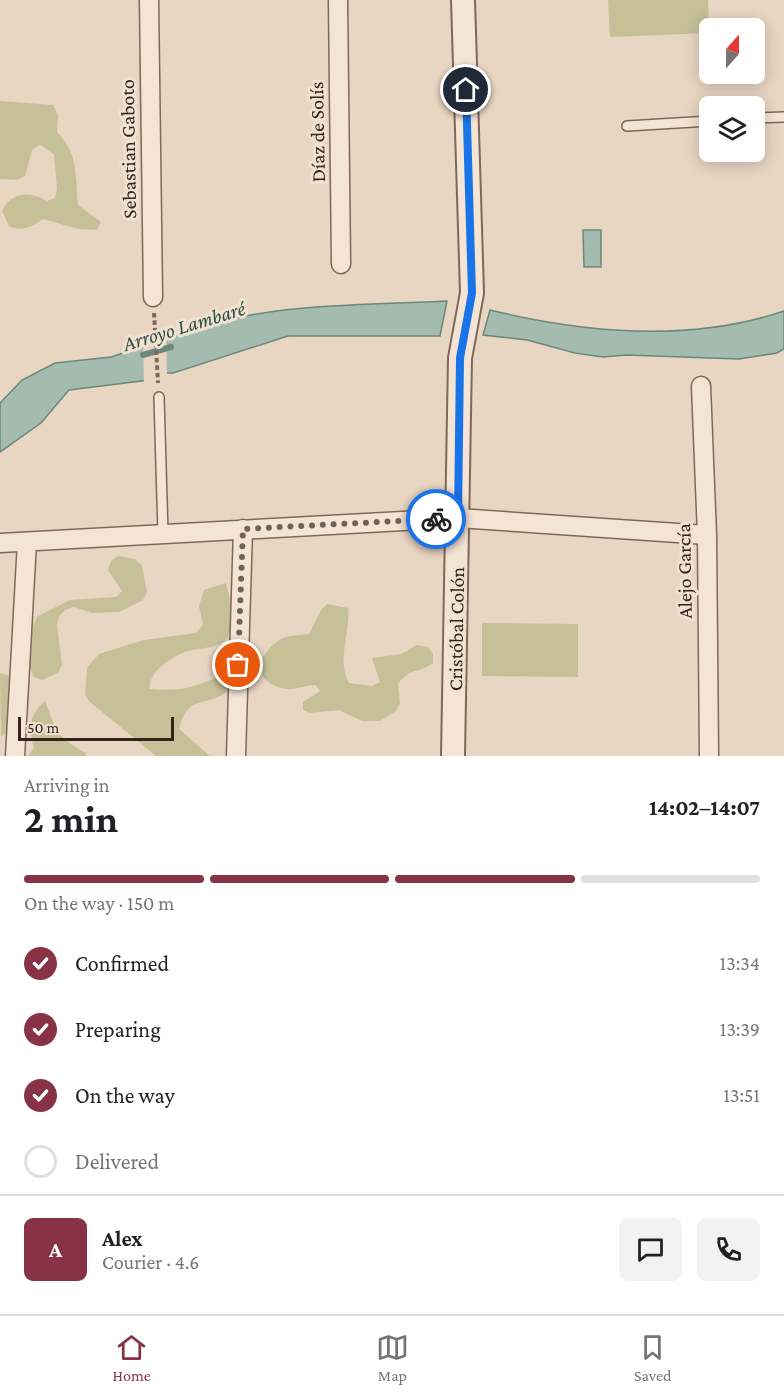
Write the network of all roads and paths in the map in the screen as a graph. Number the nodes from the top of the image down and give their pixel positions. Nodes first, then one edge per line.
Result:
1 (149, 0) edge
2 (338, 0) edge
3 (463, 0) edge
4 (784, 117) edge
5 (765, 118) edge
6 (699, 122) edge
7 (627, 126) dead end
8 (341, 264) dead end
9 (153, 297) dead end
10 (155, 338) dead end
11 (158, 380) dead end
12 (701, 386) dead end
13 (159, 397) dead end
14 (458, 518) junction
15 (243, 529) junction
16 (163, 534) junction
17 (707, 535) junction
18 (27, 542) junction
19 (0, 543) edge
20 (15, 756) edge
21 (236, 756) edge
22 (453, 756) edge
23 (708, 756) edge

1 - 9 street, Sebastian Gaboto
2 - 8 street, Díaz de Solís
3 - 14 street, Cristóbal Colón
4 - 5 lane
6 - 7 lane
10 - 11 path
12 - 17 street, Alejo García
13 - 16 lane
14 - 15 street
14 - 17 street
14 - 22 street, Cristóbal Colón
15 - 16 street
15 - 21 street
16 - 18 street
17 - 23 street, Alejo García
18 - 19 street
18 - 20 street

